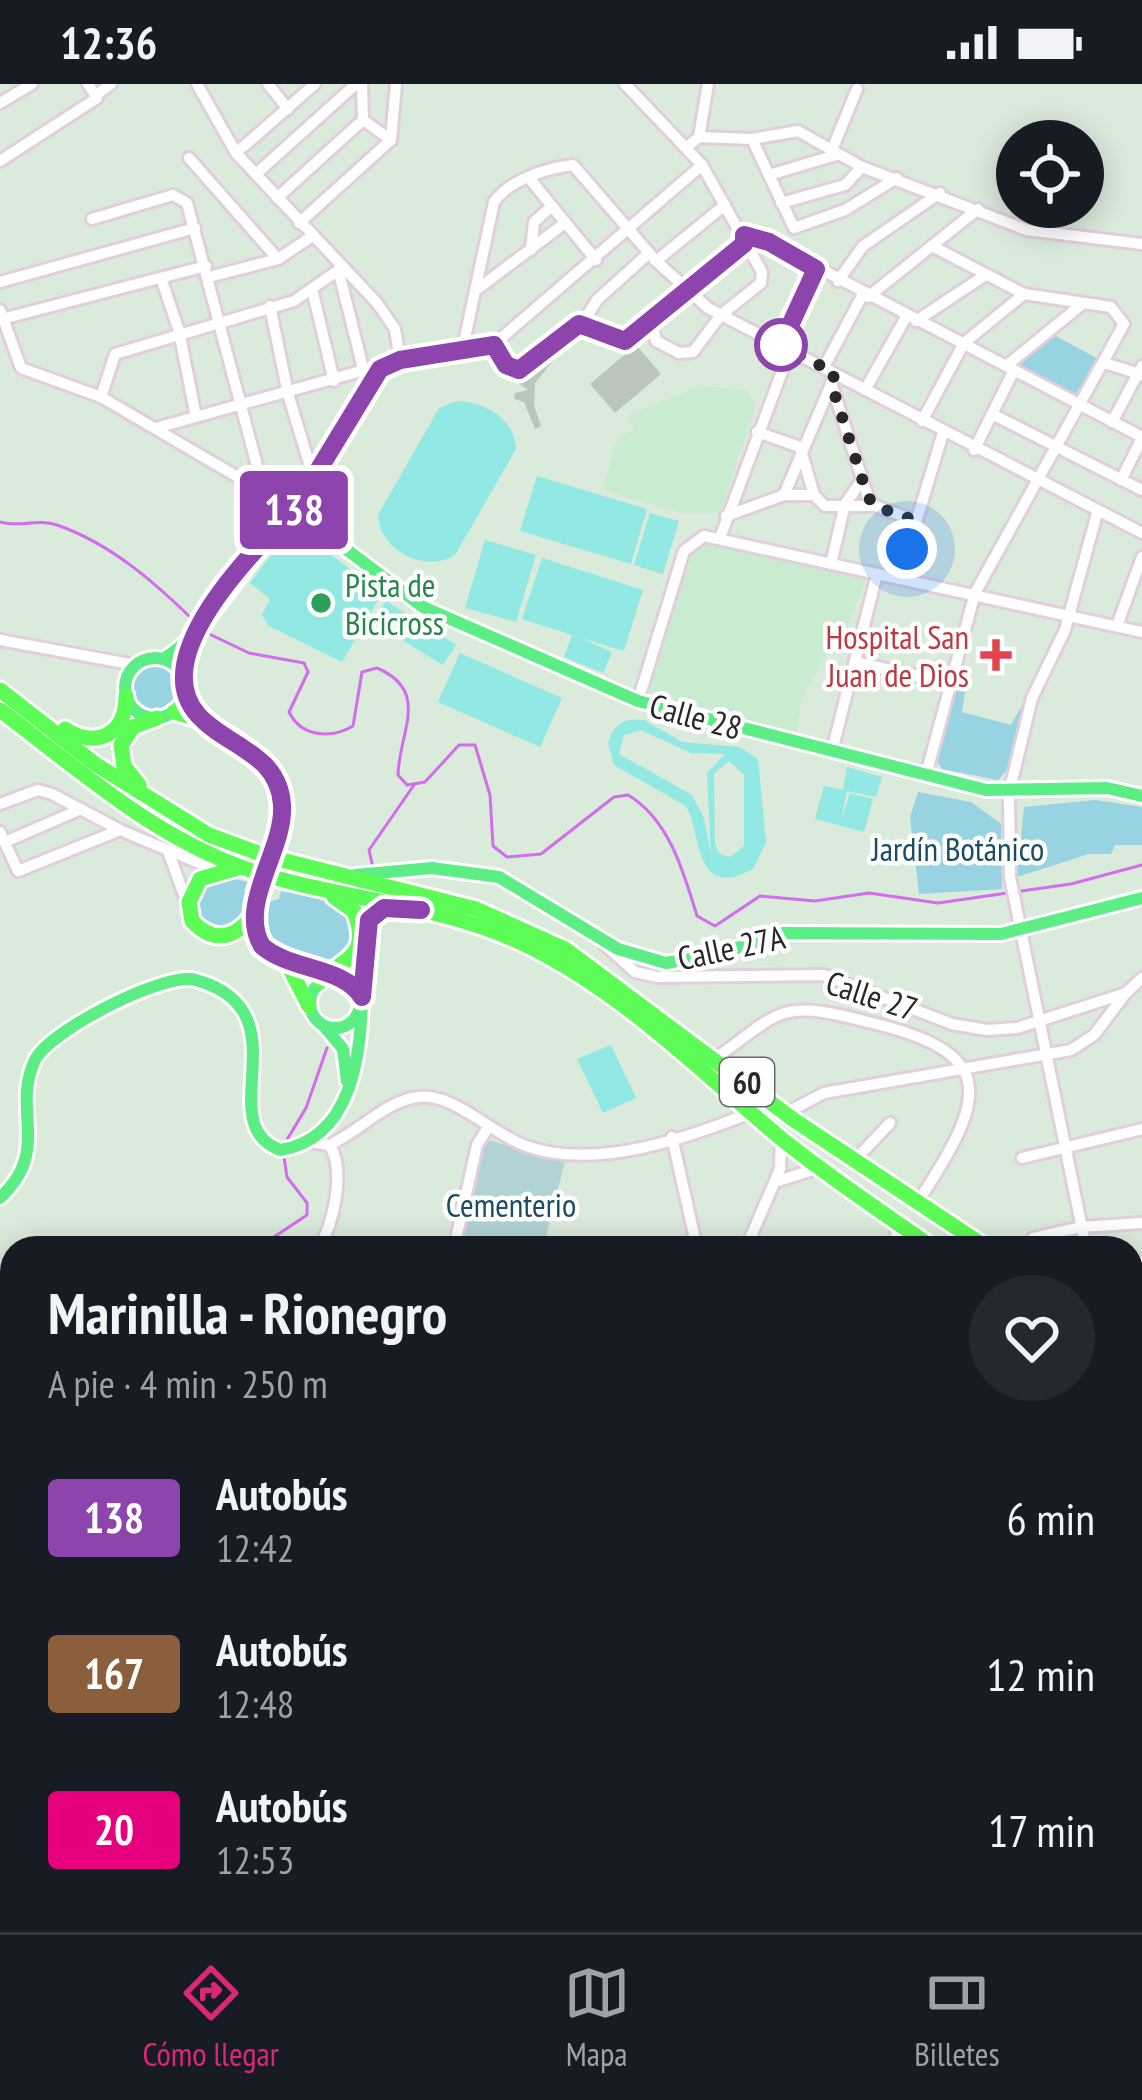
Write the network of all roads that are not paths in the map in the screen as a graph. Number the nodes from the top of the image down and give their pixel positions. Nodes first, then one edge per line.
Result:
1 (32, 84) edge
2 (111, 84) edge
3 (197, 84) edge
4 (268, 84) edge
5 (315, 84) edge
6 (359, 84) edge
7 (396, 84) edge
8 (625, 84) edge
9 (708, 84) edge
10 (0, 86) edge
11 (857, 89) dead end
12 (92, 90) edge
13 (4, 101) edge
14 (288, 109) junction
15 (364, 120) junction
16 (699, 137) junction
17 (752, 139) junction
18 (391, 140) junction
19 (687, 147) junction
20 (834, 152) junction
21 (236, 153) junction
22 (189, 158) dead end
23 (0, 161) edge
24 (702, 165) junction
25 (862, 167) junction
26 (256, 174) junction
27 (769, 175) junction
28 (529, 178) junction
29 (897, 178) junction
30 (940, 193) junction
31 (277, 198) junction
32 (781, 203) junction
33 (725, 205) junction
34 (551, 207) junction
35 (978, 209) junction
36 (92, 219) dead end
37 (299, 223) junction
38 (566, 224) junction
39 (194, 228) junction
40 (629, 231) junction
41 (311, 237) junction
42 (744, 239) junction
43 (1142, 244) edge
44 (776, 246) junction
45 (932, 246) junction
46 (531, 250) junction
47 (653, 257) junction
48 (278, 259) junction
49 (596, 260) junction
50 (759, 268) junction
51 (816, 269) junction
52 (340, 271) junction
53 (208, 272) junction
54 (984, 276) junction
55 (160, 278) junction
56 (838, 281) junction
57 (0, 282) edge
58 (479, 288) junction
59 (312, 289) junction
60 (685, 291) junction
61 (1024, 294) junction
62 (865, 296) junction
63 (1081, 305) junction
64 (270, 306) junction
65 (1, 315) edge
66 (722, 315) junction
67 (220, 319) junction
68 (651, 319) junction
69 (911, 319) junction
70 (582, 324) junction
71 (179, 331) junction
72 (964, 343) junction
73 (494, 345) junction
74 (785, 348) junction
75 (462, 352) junction
76 (400, 360) junction
77 (1106, 362) junction
78 (1010, 368) junction
79 (380, 369) junction
80 (1141, 371) edge
81 (364, 374) junction
82 (830, 375) junction
83 (334, 381) junction
84 (865, 390) junction
85 (366, 393) junction
86 (288, 394) junction
87 (101, 397) junction
88 (1081, 402) junction
89 (242, 407) junction
90 (992, 414) junction
91 (196, 418) junction
92 (922, 422) junction
93 (1112, 422) junction
94 (155, 428) junction
95 (757, 433) junction
96 (943, 433) junction
97 (1142, 437) edge
98 (1055, 446) junction
99 (800, 447) junction
100 (974, 450) junction
101 (313, 476) junction
102 (1121, 480) junction
103 (1036, 481) junction
104 (860, 483) junction
105 (1142, 490) edge
106 (264, 492) junction
107 (784, 495) junction
108 (814, 495) junction
109 (845, 504) junction
110 (875, 506) junction
111 (294, 510) junction
112 (1098, 510) junction
113 (726, 516) junction
114 (914, 520) junction
115 (1142, 533) edge
116 (720, 538) junction
117 (1142, 557) edge
118 (831, 564) junction
119 (877, 574) junction
120 (899, 578) junction
121 (975, 593) junction
122 (1066, 615) junction
123 (1117, 626) junction
124 (1142, 632) edge
125 (194, 635) junction
126 (0, 640) edge
127 (163, 658) junction
128 (855, 662) junction
129 (135, 665) junction
130 (180, 670) junction
131 (949, 683) junction
132 (185, 693) junction
133 (126, 696) junction
134 (4, 700) edge
135 (638, 701) junction
136 (174, 712) junction
137 (200, 717) junction
138 (157, 718) junction
139 (832, 751) junction
140 (926, 775) junction
141 (1010, 793) junction
142 (1142, 796) edge
143 (152, 801) junction
144 (0, 804) edge
145 (81, 808) junction
146 (120, 830) junction
147 (2, 837) edge
148 (166, 848) junction
149 (226, 868) junction
150 (246, 869) junction
151 (339, 874) junction
152 (303, 885) junction
153 (1142, 898) edge
154 (260, 899) junction
155 (188, 908) junction
156 (421, 910) junction
157 (1020, 931) junction
158 (601, 940) junction
159 (282, 961) junction
160 (326, 976) junction
161 (1142, 978) edge
162 (1126, 993) junction
163 (362, 997) junction
164 (310, 1006) junction
165 (1036, 1022) junction
166 (322, 1024) junction
167 (715, 1058) junction
168 (1043, 1059) junction
169 (962, 1069) junction
170 (342, 1106) junction
171 (751, 1113) junction
172 (790, 1117) junction
173 (890, 1123) dead end
174 (487, 1129) junction
175 (1142, 1129) edge
176 (778, 1136) junction
177 (672, 1137) junction
178 (305, 1141) junction
179 (329, 1145) junction
180 (1065, 1150) junction
181 (1022, 1158) dead end
182 (855, 1160) junction
183 (820, 1169) junction
184 (775, 1183) junction
185 (925, 1191) dead end
186 (0, 1198) edge
187 (942, 1217) junction
188 (1142, 1223) edge
189 (1081, 1227) junction
190 (896, 1232) dead end
191 (327, 1236) edge
192 (457, 1236) edge
193 (694, 1236) edge
194 (751, 1236) edge
195 (897, 1236) edge
196 (916, 1236) edge
197 (926, 1236) edge
198 (970, 1236) edge
199 (1042, 1236) edge
200 (1083, 1236) edge

1 - 13 street
2 - 12 street
3 - 21 street
4 - 14 street
5 - 14 street
6 - 15 street
6 - 26 street
7 - 18 street
8 - 19 street
9 - 16 street
10 - 13 street
11 - 20 street
12 - 23 street
14 - 21 street
15 - 18 street
15 - 31 street
16 - 17 street
16 - 19 street
17 - 20 street
17 - 27 street
18 - 37 street
19 - 24 street
20 - 25 street
20 - 27 street
21 - 26 street
22 - 48 street
24 - 33 street
24 - 40 street
25 - 29 street
25 - 32 street
26 - 31 street
27 - 32 street
28 - 34 street
28 - 40 street
28 - 58 street
29 - 30 street
29 - 32 street
30 - 35 street
30 - 56 street
31 - 37 street
33 - 42 street
33 - 47 street
34 - 38 street
34 - 46 street
35 - 43 street
35 - 45 street
36 - 39 street
37 - 41 street
38 - 46 street
38 - 49 street
39 - 53 street
39 - 57 street
40 - 47 street
40 - 49 street
41 - 48 street
41 - 52 street
42 - 44 street
42 - 50 street
42 - 60 street
44 - 50 street
44 - 51 street
45 - 54 street
45 - 62 street
46 - 58 street
47 - 60 street
47 - 70 street
48 - 53 street
49 - 73 street
50 - 66 street
51 - 56 street
51 - 74 street
52 - 59 street
52 - 76 street
52 - 81 street
53 - 55 street
53 - 67 street
54 - 61 street
54 - 69 street
55 - 65 street
55 - 71 street
56 - 62 street
58 - 75 street
59 - 64 street
59 - 83 street
60 - 66 street
60 - 68 street
61 - 63 street
61 - 72 street
62 - 69 street
62 - 82 street
63 - 77 street
63 - 78 street
64 - 67 street
64 - 86 street
65 - 87 street
66 - 68 street
66 - 74 street
67 - 71 street
67 - 89 street
68 - 70 street
69 - 72 street
69 - 84 street
70 - 73 street
71 - 87 street
71 - 91 street
72 - 78 street
72 - 92 street
73 - 75 street
74 - 82 street
74 - 95 street
75 - 76 street
76 - 79 street
77 - 80 street
77 - 88 street
78 - 88 street
78 - 90 street
79 - 81 street
79 - 85 street
80 - 93 street
81 - 83 street
81 - 85 street
82 - 84 street
82 - 99 street
82 - 104 street
83 - 86 street
84 - 92 street
85 - 101 street
86 - 89 street
86 - 101 street
87 - 94 street
88 - 93 street
88 - 98 street
89 - 91 street
89 - 106 street
90 - 98 street
90 - 100 street
91 - 94 street
92 - 96 street
93 - 97 street
94 - 106 street
95 - 99 street
95 - 113 street
96 - 100 street
96 - 114 street
97 - 102 street
98 - 102 street
98 - 103 street
99 - 107 street
99 - 108 street
100 - 103 street
101 - 111 street
102 - 105 street
103 - 112 street
103 - 121 street
104 - 109 street
104 - 110 street
106 - 111 street
107 - 108 street
107 - 113 street
108 - 109 street
109 - 110 street
109 - 118 street
110 - 114 street
111 - 125 main road
111 - 135 main road, Calle 28
112 - 115 street
112 - 122 street
113 - 116 street
114 - 120 street
116 - 118 street
116 - 135 street
117 - 123 street
118 - 119 street
119 - 120 street
119 - 128 street
120 - 121 street
121 - 122 street
121 - 131 street
122 - 123 street
122 - 141 street
123 - 124 street
125 - 127 main road
125 - 130 main road
126 - 129 street
127 - 129 main road
127 - 130 main road
128 - 131 street
128 - 139 street
129 - 133 main road
130 - 132 main road
131 - 140 street
132 - 136 main road
132 - 137 highway
133 - 134 highway
133 - 138 main road
134 - 143 highway, 60
134 - 150 highway, 60
135 - 139 main road, Calle 28
136 - 137 highway
136 - 138 main road
137 - 154 highway, bridge
138 - 143 highway
139 - 140 main road, Calle 28
140 - 141 main road, Calle 28
141 - 142 main road, Calle 28
141 - 157 street
143 - 151 highway, 60
144 - 145 street
145 - 146 street
145 - 147 street
146 - 147 street
146 - 148 street
148 - 149 street
148 - 155 street
149 - 150 highway
149 - 155 highway
150 - 152 highway, 60
151 - 158 main road, Calle 27A
151 - 167 highway, 60
152 - 156 highway, 60
152 - 160 highway
153 - 157 main road, Calle 27A
154 - 155 highway
154 - 159 highway
156 - 163 highway
156 - 171 highway, 60
157 - 158 main road, Calle 27A
157 - 165 street
158 - 165 street, Calle 27
159 - 160 highway
159 - 164 highway
160 - 163 main road
160 - 164 main road
161 - 162 street, Calle 27
162 - 165 street, Calle 27
162 - 168 street
163 - 166 main road
163 - 170 main road
164 - 166 main road
165 - 168 street
166 - 170 main road
167 - 169 street
167 - 172 highway, 60
168 - 169 street
168 - 180 street
169 - 172 street
169 - 185 street
170 - 178 main road
171 - 176 highway, 60
171 - 177 street
172 - 176 highway
172 - 182 highway, 60
173 - 182 street
174 - 177 street
174 - 179 street
174 - 192 street
175 - 180 street
176 - 183 highway, 60
176 - 184 street
177 - 193 street
178 - 179 street
178 - 186 main road
179 - 191 street
180 - 181 street
180 - 189 street
182 - 187 highway, 60
183 - 184 street
183 - 196 highway, 60
184 - 194 street
187 - 197 highway
187 - 198 highway, 60
188 - 189 street
189 - 199 street
189 - 200 street
190 - 195 street

